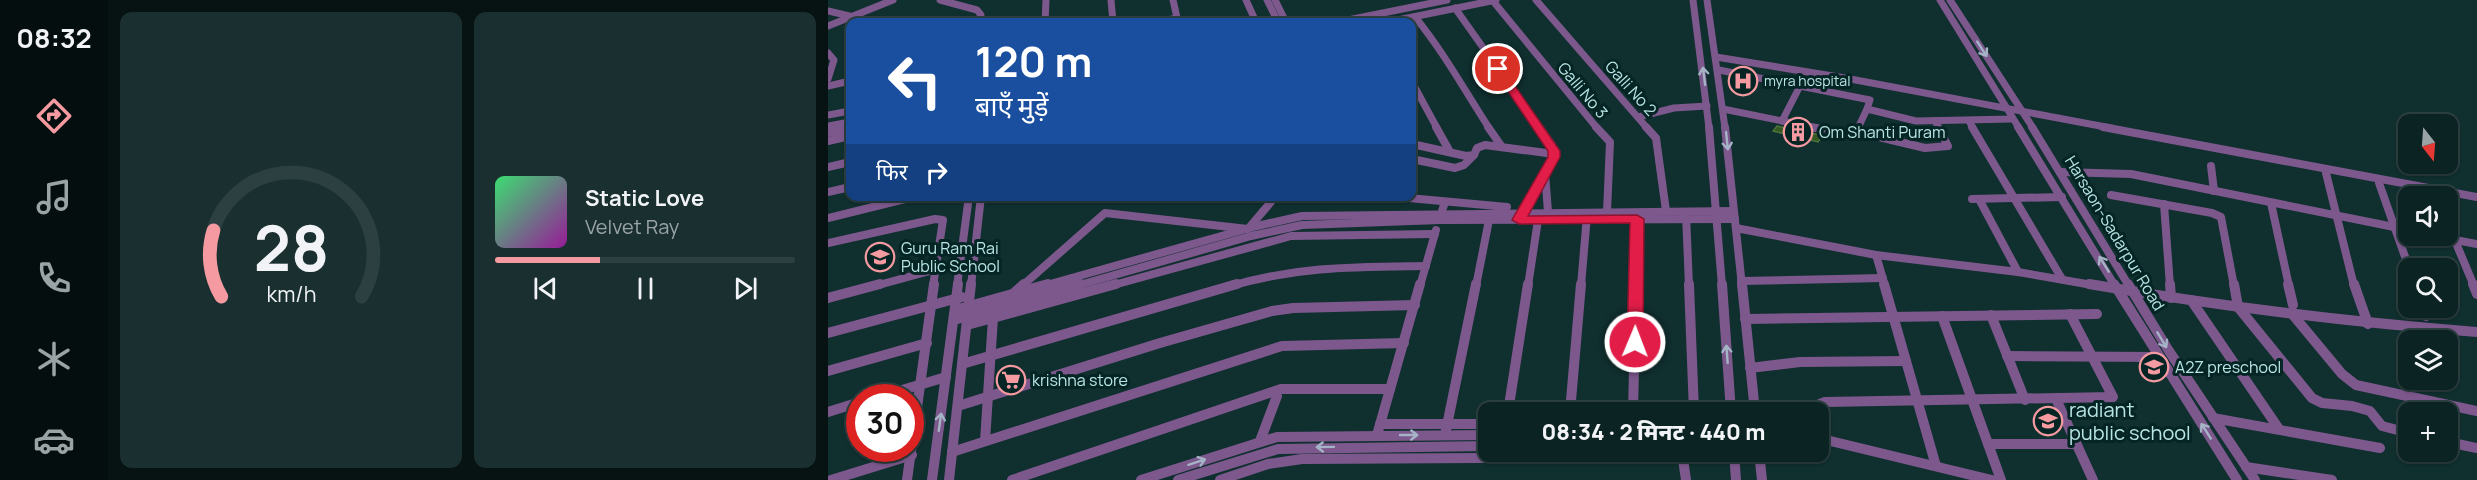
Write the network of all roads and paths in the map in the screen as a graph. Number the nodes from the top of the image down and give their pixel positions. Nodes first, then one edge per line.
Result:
1 (877, 0) edge
2 (893, 0) edge
3 (940, 0) edge
4 (1046, 0) edge
5 (1111, 0) edge
6 (1173, 0) edge
7 (1246, 0) edge
8 (1267, 0) edge
9 (1275, 0) edge
10 (1447, 0) edge
11 (1466, 0) edge
12 (1495, 0) edge
13 (1536, 0) edge
14 (1693, 0) edge
15 (1707, 0) edge
16 (1940, 0) edge
17 (1950, 0) edge
18 (1455, 8) junction
19 (828, 12) edge
20 (844, 13) junction
21 (854, 16) junction
22 (1415, 17) joint
23 (849, 18) edge
24 (861, 18) edge
25 (981, 18) edge
26 (1045, 18) edge
27 (1113, 18) edge
28 (1178, 18) edge
29 (1254, 18) edge
30 (1280, 18) edge
31 (1282, 18) edge
32 (1358, 18) edge
33 (1378, 18) edge
34 (1410, 18) edge
35 (1416, 18) edge
36 (846, 19) edge
37 (828, 20) edge
38 (828, 27) edge
39 (828, 53) edge
40 (1716, 57) junction
41 (1719, 70) junction
42 (828, 79) edge
43 (846, 82) edge
44 (828, 86) edge
45 (1800, 86) junction
46 (1416, 89) edge
47 (1707, 106) junction
48 (1723, 109) junction
49 (1867, 110) junction
50 (2006, 110) junction
51 (846, 112) edge
52 (2024, 113) junction
53 (828, 116) edge
54 (1638, 117) junction
55 (2012, 119) junction
56 (1782, 121) junction
57 (1935, 121) junction
58 (1969, 121) junction
59 (846, 123) edge
60 (828, 126) edge
61 (1822, 129) dead end
62 (846, 130) edge
63 (828, 133) edge
64 (846, 137) edge
65 (828, 141) edge
66 (1416, 145) edge
67 (1502, 147) junction
68 (1450, 152) junction
69 (1554, 154) junction
70 (1474, 155) junction
71 (1416, 160) edge
72 (846, 163) edge
73 (2211, 166) dead end
74 (828, 167) edge
75 (1545, 172) junction
76 (2061, 172) junction
77 (2326, 173) dead end
78 (2379, 183) dead end
79 (846, 188) edge
80 (2214, 191) junction
81 (828, 192) edge
82 (2110, 195) dead end
83 (2062, 197) junction
84 (2477, 197) edge
85 (2015, 198) junction
86 (1416, 199) edge
87 (897, 201) edge
88 (968, 201) edge
89 (980, 201) edge
90 (1272, 201) edge
91 (1445, 202) junction
92 (2271, 203) junction
93 (2164, 204) junction
94 (1548, 212) junction
95 (1607, 212) junction
96 (1666, 212) junction
97 (1522, 214) junction
98 (1686, 215) junction
99 (1717, 215) junction
100 (1587, 216) junction
101 (2337, 216) junction
102 (1441, 217) junction
103 (828, 218) edge
104 (1637, 219) junction
105 (1734, 219) junction
106 (1489, 220) junction
107 (1538, 220) junction
108 (2395, 228) junction
109 (2398, 228) edge
110 (1248, 229) junction
111 (1435, 234) junction
112 (2458, 241) edge
113 (828, 243) edge
114 (2477, 244) edge
115 (2457, 246) edge
116 (1876, 255) junction
117 (2406, 258) edge
118 (1426, 266) junction
119 (937, 269) junction
120 (2018, 272) junction
121 (1883, 278) junction
122 (2062, 279) junction
123 (1741, 281) junction
124 (2118, 288) junction
125 (2133, 291) junction
126 (1013, 294) junction
127 (2477, 294) edge
128 (828, 298) edge
129 (957, 298) junction
130 (2171, 298) junction
131 (2191, 300) junction
132 (931, 305) junction
133 (1415, 305) junction
134 (2238, 307) junction
135 (969, 310) junction
136 (2293, 310) junction
137 (2097, 314) dead end
138 (955, 315) junction
139 (1991, 315) junction
140 (2070, 315) junction
141 (1942, 316) junction
142 (1894, 317) junction
143 (993, 318) junction
144 (1745, 319) junction
145 (2368, 324) junction
146 (2477, 332) edge
147 (828, 333) edge
148 (927, 343) junction
149 (1404, 343) junction
150 (991, 355) junction
151 (2007, 356) junction
152 (2093, 356) junction
153 (2159, 357) junction
154 (1906, 362) junction
155 (962, 364) junction
156 (1750, 368) junction
157 (828, 371) edge
158 (946, 377) junction
159 (919, 384) edge
160 (922, 384) edge
161 (1390, 389) junction
162 (1276, 396) dead end
163 (988, 397) junction
164 (2056, 399) junction
165 (2025, 400) junction
166 (1973, 401) junction
167 (1510, 402) edge
168 (1571, 402) edge
169 (1633, 402) edge
170 (1694, 402) edge
171 (1730, 402) edge
172 (1754, 402) edge
173 (1829, 402) edge
174 (1918, 402) junction
175 (846, 406) edge
176 (958, 406) junction
177 (2477, 411) edge
178 (828, 412) edge
179 (2213, 418) junction
180 (1478, 425) edge
181 (1447, 429) junction
182 (2278, 429) junction
183 (1378, 430) junction
184 (2398, 430) edge
185 (1478, 434) edge
186 (985, 441) junction
187 (1260, 441) junction
188 (1829, 441) edge
189 (1988, 444) junction
190 (2076, 444) junction
191 (2458, 444) edge
192 (1478, 446) edge
193 (2380, 448) dead end
194 (2477, 448) edge
195 (952, 452) junction
196 (1478, 457) edge
197 (889, 462) edge
198 (911, 462) edge
199 (1684, 462) edge
200 (1735, 462) edge
201 (1760, 462) edge
202 (1936, 466) junction
203 (2246, 467) junction
204 (831, 480) edge
205 (907, 480) edge
206 (932, 480) edge
207 (949, 480) edge
208 (1012, 480) edge
209 (1141, 480) edge
210 (1178, 480) edge
211 (1220, 480) edge
212 (1686, 480) edge
213 (1736, 480) edge
214 (1762, 480) edge
215 (1992, 480) edge
216 (2001, 480) edge
217 (2093, 480) edge
218 (2237, 480) edge
219 (2254, 480) edge
220 (2332, 480) edge

1 - 20 street
2 - 21 street
3 - 25 street
4 - 26 street
5 - 27 street
6 - 28 street
7 - 29 street
8 - 30 street
9 - 31 street
10 - 32 street
11 - 33 street
12 - 18 street
12 - 95 street, Galli No 3
13 - 54 street, Galli No 2
47 -> 14 street
15 - 40 street
16 - 50 street, Harsaon-Sadarpur Road
17 -> 52 street, Harsaon-Sadarpur Road
18 - 22 street
18 - 69 street
19 - 20 street
20 - 21 street
20 - 37 street
21 - 23 street
21 - 24 street
22 - 34 street
35 - 67 street
36 - 38 street
39 - 42 street
40 - 41 street
40 - 50 street
41 - 45 street
41 - 48 street
43 - 44 street
45 - 49 street
45 - 56 street
46 - 68 street
47 - 54 street
47 - 99 street
48 - 56 street
48 -> 105 street
49 - 57 street
49 - 57 street
50 - 52 street
50 - 55 street, Harsaon-Sadarpur Road
51 - 53 street
52 - 76 street, Harsaon-Sadarpur Road
52 - 84 street
54 - 96 street, Galli No 2
55 - 58 street
55 - 83 street, Harsaon-Sadarpur Road
56 - 61 street
57 - 58 street
58 - 85 street
59 - 60 street
62 - 63 street
64 - 65 street
66 - 68 street
67 - 69 street
67 - 70 street
68 - 70 street
69 - 75 street
70 - 71 street
72 - 74 street
73 - 80 street
75 - 94 street
75 - 97 street
76 - 80 street
76 - 125 street, Harsaon-Sadarpur Road
77 - 101 street
78 - 108 street
79 - 81 street
80 - 92 street
82 - 93 street
83 - 85 street
124 -> 83 street, Harsaon-Sadarpur Road
85 - 120 street
85 - 122 street
86 - 91 street
87 - 103 street
88 - 129 street
89 - 135 street
90 - 110 street
91 - 97 street
91 - 102 street
92 - 101 street
92 - 136 street
93 - 130 street
93 - 134 street
94 - 97 street
94 - 100 street
95 - 96 street
95 - 100 street
96 - 98 street
97 - 102 street
97 - 106 street
97 - 107 street
98 - 99 street
98 - 104 street
98 - 170 street
99 - 105 street
171 -> 99 street
100 - 104 street
100 - 107 street
100 - 168 street
101 - 108 street
101 - 145 street
102 - 106 street
102 - 110 street
102 - 111 street
102 - 135 street
104 - 169 street
105 - 116 street
105 - 123 street
106 - 181 street
107 - 167 street
108 - 109 street
108 - 117 street
110 - 126 street
110 - 126 street
111 - 118 street
111 - 143 street
112 - 114 street
113 - 119 street
115 - 127 street
116 - 120 street
116 - 121 street
118 - 133 street
118 - 150 street
119 - 128 street
119 - 132 street
120 - 122 street
121 - 123 street
121 - 142 street
122 - 124 street
123 - 144 street
124 - 125 street
124 - 153 street, Harsaon-Sadarpur Road
125 - 130 street
125 -> 179 street, Harsaon-Sadarpur Road
126 - 135 street
129 - 132 street
129 - 135 street
129 - 138 street
130 - 131 street
131 - 134 street
131 - 182 street
132 - 147 street
132 - 148 street
133 - 149 street
133 - 163 street
134 - 136 street
134 - 184 street
135 - 138 street
135 - 143 street
135 - 155 street
136 - 145 street
136 - 177 street
137 - 140 street
138 - 158 street
139 - 140 street
139 - 141 street
139 - 151 street
140 - 152 street
141 - 142 street
141 - 166 street
142 - 144 street
142 - 154 street
143 - 150 street
144 - 156 street
145 - 146 street
148 - 157 street
148 - 159 street
149 - 161 street
149 - 186 street
150 - 155 street
150 - 163 street
151 - 152 street
151 - 165 street
152 - 153 street
152 - 164 street
218 -> 153 street, Harsaon-Sadarpur Road
154 - 156 street
154 - 174 street
155 - 176 street
156 - 172 street
158 - 160 street
206 -> 158 street
161 - 183 street
161 - 208 street
162 - 187 street
163 - 176 street
163 - 186 street
164 - 165 street
164 - 190 street
165 - 166 street
166 - 174 street
166 - 189 street
173 - 174 street
174 - 202 street
175 - 178 street
176 - 195 street
179 - 182 street
179 - 203 street, Harsaon-Sadarpur Road
180 - 181 street
181 - 183 street
181 - 185 street
182 - 193 street
183 - 187 street
186 - 195 street
209 -> 187 street
188 - 202 street
189 - 190 street
189 - 216 street
190 - 217 street
191 - 194 street
192 -> 210 street
195 - 207 street
196 - 211 street
197 - 204 street
198 - 205 street
199 - 212 street
200 - 213 street
201 - 214 street
202 - 215 street
203 - 219 street, Harsaon-Sadarpur Road
203 - 220 street

